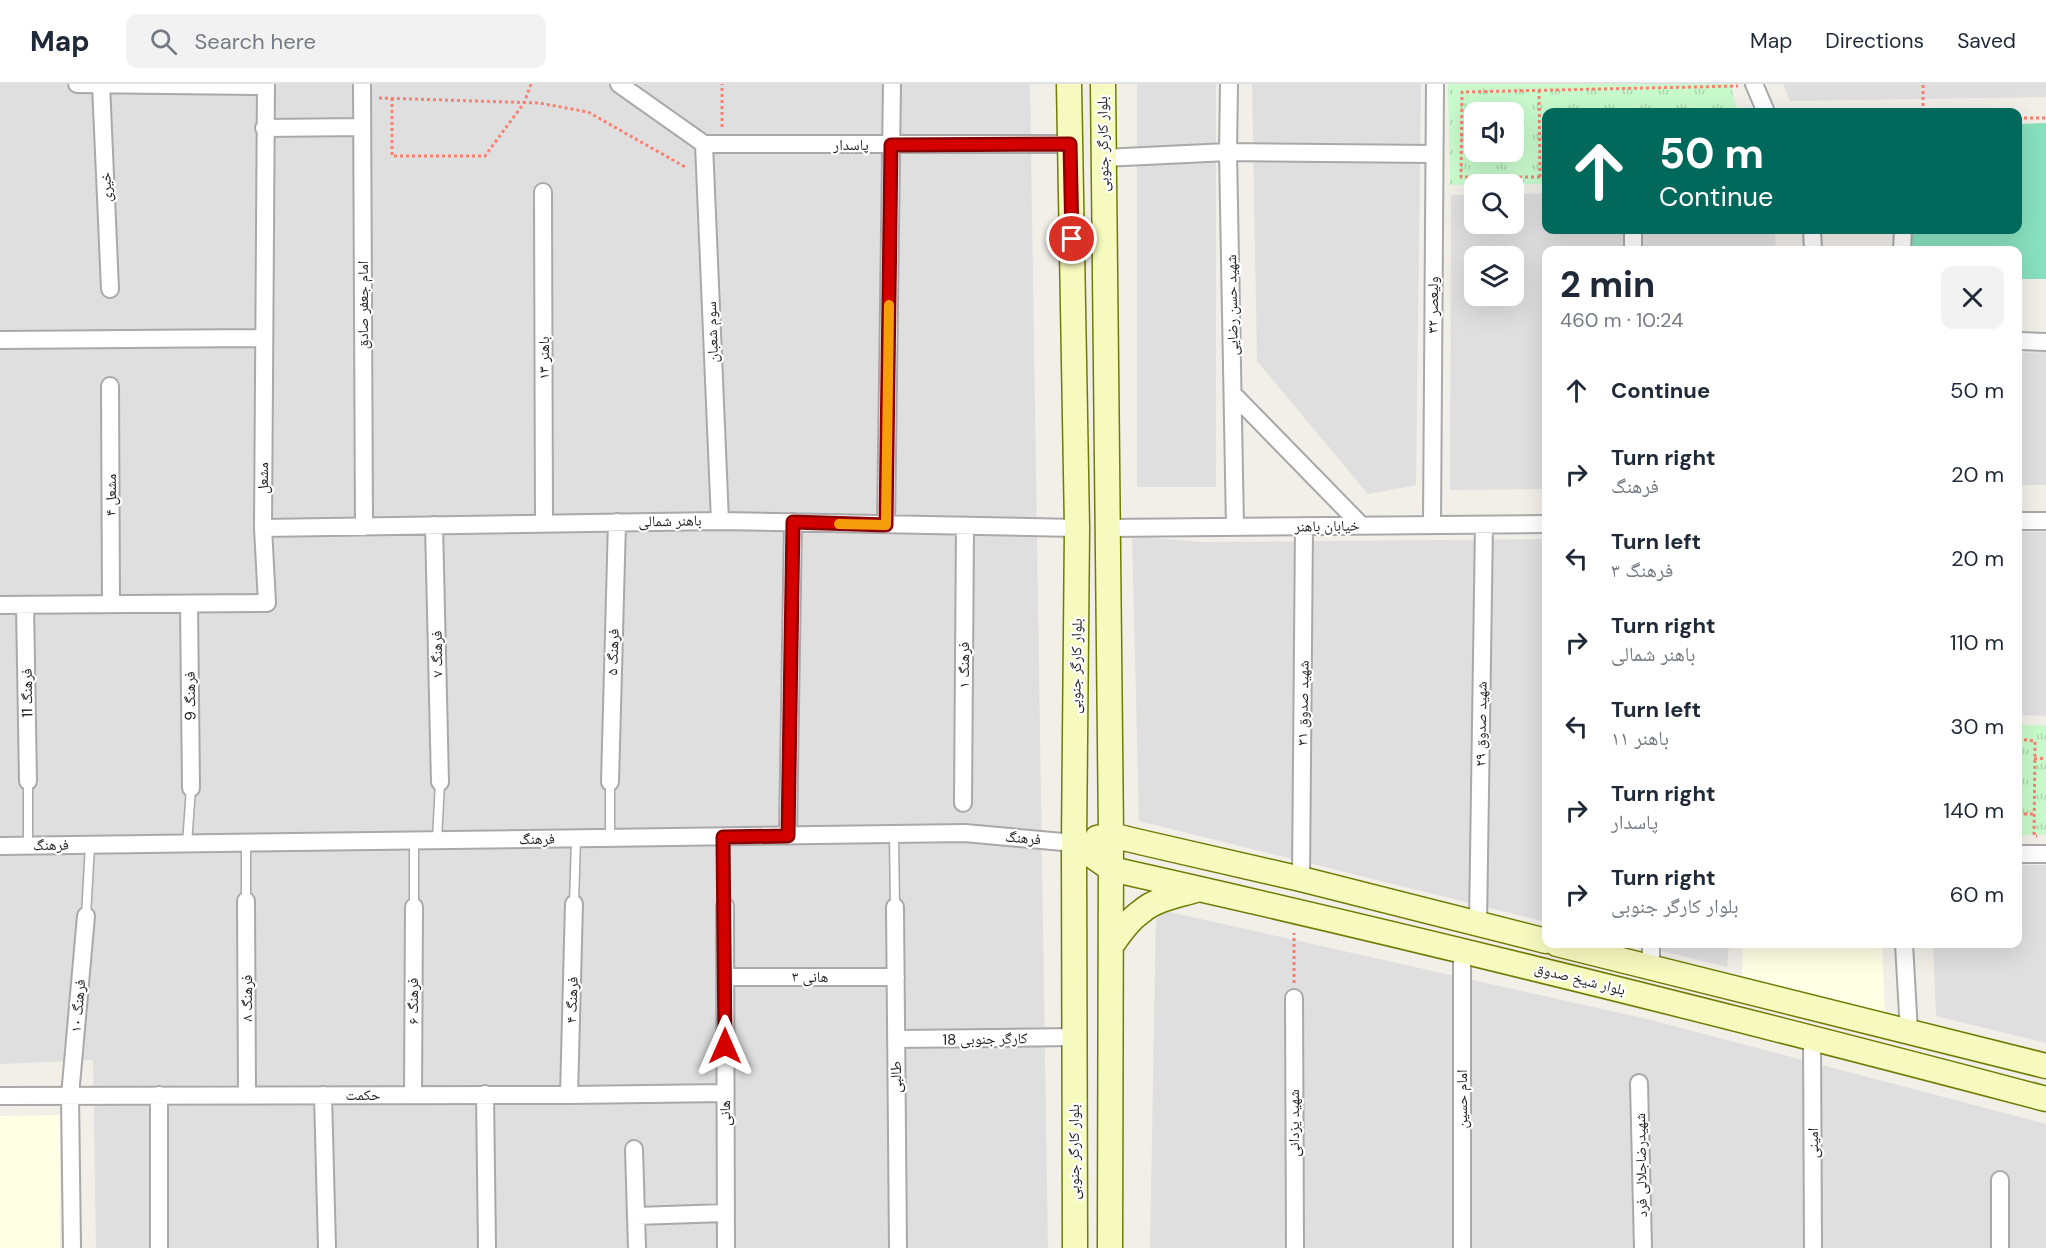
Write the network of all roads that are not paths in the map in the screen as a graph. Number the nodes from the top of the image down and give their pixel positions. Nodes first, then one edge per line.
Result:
1 (77, 84) edge
2 (101, 84) edge
3 (620, 84) edge
4 (892, 84) edge
5 (1069, 84) edge
6 (1103, 84) edge
7 (1229, 84) edge
8 (1435, 84) edge
9 (192, 85) edge
10 (265, 85) edge
11 (1755, 85) edge
12 (362, 91) edge
13 (1764, 108) edge
14 (363, 127) junction
15 (264, 128) junction
16 (704, 144) junction
17 (1070, 144) junction
18 (891, 145) junction
19 (1228, 152) junction
20 (1434, 154) junction
21 (1103, 158) junction
22 (543, 192) dead end
23 (110, 289) dead end
24 (264, 338) junction
25 (0, 340) edge
26 (2022, 341) edge
27 (2046, 342) edge
28 (110, 386) dead end
29 (1233, 396) junction
30 (1076, 478) junction
31 (1106, 483) junction
32 (2046, 520) edge
33 (720, 521) junction
34 (2022, 521) edge
35 (617, 522) junction
36 (793, 522) junction
37 (544, 524) junction
38 (434, 525) junction
39 (886, 525) junction
40 (1361, 525) junction
41 (1432, 525) junction
42 (1484, 525) junction
43 (1542, 525) edge
44 (364, 526) junction
45 (965, 526) junction
46 (1304, 526) junction
47 (1235, 527) junction
48 (263, 528) junction
49 (1077, 528) junction
50 (1107, 528) junction
51 (0, 604) edge
52 (111, 604) junction
53 (189, 604) junction
54 (25, 605) junction
55 (28, 781) joint
56 (440, 782) joint
57 (610, 782) joint
58 (191, 788) joint
59 (963, 803) dead end
60 (894, 834) junction
61 (1111, 835) junction
62 (788, 836) junction
63 (723, 837) junction
64 (610, 838) junction
65 (576, 839) junction
66 (437, 840) junction
67 (414, 841) junction
68 (246, 843) junction
69 (1074, 843) junction
70 (187, 844) junction
71 (90, 845) junction
72 (0, 846) edge
73 (28, 846) junction
74 (2022, 854) edge
75 (2046, 854) edge
76 (1111, 869) junction
77 (1301, 879) junction
78 (1200, 889) junction
79 (246, 901) joint
80 (574, 904) joint
81 (725, 906) joint
82 (414, 907) joint
83 (896, 907) joint
84 (86, 916) joint
85 (1478, 924) junction
86 (1542, 940) edge
87 (1111, 946) junction
88 (1591, 948) edge
89 (1904, 948) edge
90 (1462, 950) junction
91 (1651, 955) edge
92 (725, 977) junction
93 (896, 977) junction
94 (1294, 998) road end
95 (1909, 1032) junction
96 (1074, 1037) junction
97 (1812, 1037) junction
98 (896, 1040) junction
99 (2046, 1066) edge
100 (1639, 1083) dead end
101 (725, 1093) junction
102 (485, 1094) junction
103 (159, 1095) junction
104 (247, 1095) junction
105 (323, 1095) junction
106 (413, 1095) junction
107 (569, 1095) junction
108 (0, 1096) edge
109 (70, 1096) junction
110 (2046, 1099) edge
111 (634, 1149) dead end
112 (2000, 1180) dead end
113 (725, 1214) junction
114 (636, 1216) junction
115 (72, 1248) edge
116 (159, 1248) edge
117 (327, 1248) edge
118 (487, 1248) edge
119 (637, 1248) edge
120 (726, 1248) edge
121 (898, 1248) edge
122 (1075, 1248) edge
123 (1110, 1248) edge
124 (1294, 1248) edge
125 (1462, 1248) edge
126 (1643, 1248) edge
127 (1813, 1248) edge
128 (2000, 1248) edge

1 - 2 street
2 - 9 street
2 - 23 street, خیری
3 - 16 street
4 - 18 street
5 - 17 main road, بلوار کارگر جنوبی
6 - 21 main road, بلوار کارگر جنوبی
7 - 19 street, شهید حسن رضایی
8 - 20 street, ولیعصر ۳۲
9 - 10 street
10 - 15 street, مشعل
11 - 13 street
12 - 14 street, امام جعفر صادق
14 - 15 street
14 - 44 street, امام جعفر صادق
15 - 24 street, مشعل
16 - 18 street, پاسدار
16 - 33 street, سوم شعبان
17 - 18 street, پاسدار
17 - 30 main road, بلوار کارگر جنوبی
18 - 39 street
19 - 20 street
19 - 21 street
19 - 29 street, شهید حسن رضایی
20 - 41 street, ولیعصر ۳۲
21 - 31 main road, بلوار کارگر جنوبی
22 - 37 street, باهنر ۱۳
24 - 25 street
24 - 48 street, مشعل
26 - 27 street
28 - 52 street, مشعل ۴
29 - 40 street
29 - 47 street, شهید حسن رضایی
30 - 31 main road
30 - 49 main road, بلوار کارگر جنوبی
31 - 50 main road, بلوار کارگر جنوبی
32 - 34 street
33 - 35 street, باهنر شمالی
33 - 36 street, باهنر شمالی
35 - 37 street, باهنر شمالی
35 - 57 street, فرهنگ ۵
36 - 39 street, باهنر شمالی
36 - 62 street
37 - 38 street, باهنر شمالی
38 - 44 street, باهنر شمالی
38 - 56 street, فرهنگ ۷
39 - 45 street, باهنر شمالی
40 - 41 street, خیابان باهنر
40 - 46 street, خیابان باهنر
41 - 42 street, خیابان باهنر
42 - 43 street, خیابان باهنر
42 - 85 street, شهید صدوق ۲۹
44 - 48 street, باهنر شمالی
45 - 49 street, باهنر شمالی
45 - 59 street, فرهنگ ۱
46 - 47 street, خیابان باهنر
46 - 77 street, شهید صدوق ۳۱
47 - 50 street, خیابان باهنر
48 - 53 street, مشعل
49 - 50 main road
49 - 69 main road, بلوار کارگر جنوبی
50 - 61 main road, بلوار کارگر جنوبی
51 - 54 street, مشعل
52 - 53 street, مشعل
52 - 54 street, مشعل
53 - 58 street, فرهنگ 9
54 - 55 street, فرهنگ 11
55 - 73 lane
56 - 66 lane
57 - 64 lane
58 - 70 lane
60 - 62 street, فرهنگ
60 - 69 street, فرهنگ
60 - 83 lane
61 - 69 main road
61 - 76 main road, بلوار کارگر جنوبی
61 - 77 main road, بلوار شیخ صدوق
62 - 63 street, فرهنگ
63 - 64 street, فرهنگ
63 - 81 lane
64 - 65 street, فرهنگ
65 - 66 street, فرهنگ
65 - 80 lane
66 - 67 street, فرهنگ
67 - 68 street, فرهنگ
67 - 82 lane
68 - 70 street, فرهنگ
68 - 79 lane
69 - 76 main road
69 - 96 main road, بلوار کارگر جنوبی
70 - 71 street, فرهنگ
71 - 73 street, فرهنگ
71 - 84 lane
72 - 73 street, فرهنگ
74 - 75 street
76 - 78 main road, بلوار شیخ صدوق
76 - 87 main road, بلوار کارگر جنوبی
77 - 85 main road, بلوار شیخ صدوق
78 - 87 main road
78 - 90 main road, بلوار شیخ صدوق
79 - 104 street, فرهنگ ۸
80 - 107 street, فرهنگ ۴
81 - 92 street, هانی
82 - 106 street, فرهنگ ۶
83 - 93 street, طالبی
84 - 109 street, فرهنگ ۱۰
85 - 86 main road, بلوار شیخ صدوق
87 - 123 main road, بلوار کارگر جنوبی
88 - 91 main road, بلوار شیخ صدوق
89 - 95 street
90 - 97 main road, بلوار شیخ صدوق
90 - 125 street, امام حسین
91 - 95 main road, بلوار شیخ صدوق
92 - 93 street, هانی ۳
92 - 101 street, هانی
93 - 98 street, طالبی
94 - 124 street, شهید یزدانی
95 - 99 main road, بلوار شیخ صدوق
96 - 98 street, کارگر جنوبی 18
96 - 122 main road, بلوار کارگر جنوبی
97 - 110 main road, بلوار شیخ صدوق
97 - 127 street, امینی
98 - 121 street, طالبی
100 - 126 street, شهیدرضاجلالی فرد
101 - 107 street, حکمت
101 - 113 street, هانی
102 - 106 street, حکمت
102 - 107 street, حکمت
102 - 118 street
103 - 104 street, حکمت
103 - 109 street, حکمت
103 - 116 street
104 - 105 street, حکمت
105 - 106 street, حکمت
105 - 117 street
108 - 109 street, حکمت
109 - 115 street, فرهنگ ۱۰
111 - 114 street
112 - 128 street
113 - 114 street
113 - 120 street, هانی
114 - 119 street

